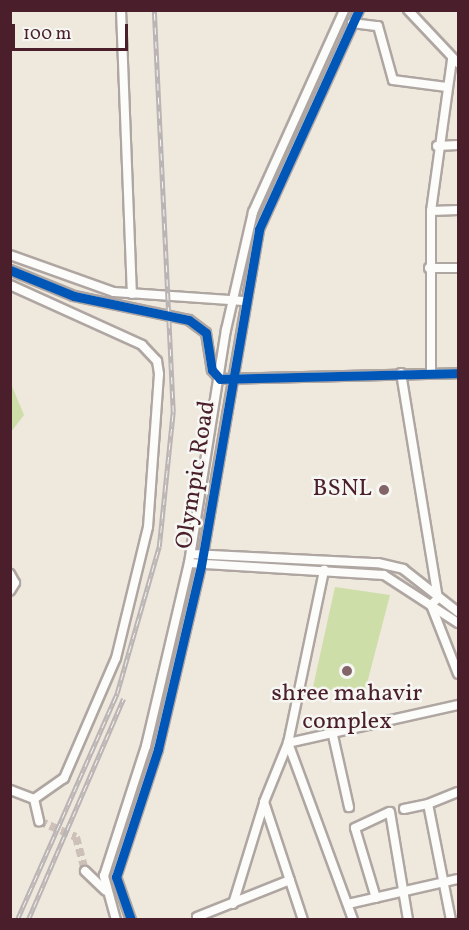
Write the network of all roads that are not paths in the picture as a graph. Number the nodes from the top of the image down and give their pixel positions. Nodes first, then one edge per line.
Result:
1 (120, 10) edge
2 (344, 10) edge
3 (359, 10) edge
4 (408, 10) edge
5 (352, 23) junction
6 (457, 62) edge
7 (447, 87) junction
8 (459, 145) edge
9 (437, 146) junction
10 (459, 210) edge
11 (431, 211) junction
12 (250, 227) junction
13 (259, 228) junction
14 (10, 255) edge
15 (429, 268) junction
16 (459, 268) edge
17 (10, 270) edge
18 (10, 285) edge
19 (132, 294) junction
20 (232, 299) junction
21 (244, 301) junction
22 (401, 373) junction
23 (431, 373) junction
24 (459, 373) edge
25 (220, 379) junction
26 (233, 380) junction
27 (203, 556) junction
28 (190, 559) junction
29 (201, 566) junction
30 (324, 570) junction
31 (10, 574) edge
32 (10, 591) edge
33 (438, 598) junction
34 (431, 605) junction
35 (459, 612) edge
36 (459, 623) edge
37 (459, 674) edge
38 (459, 705) edge
39 (332, 731) junction
40 (288, 743) junction
41 (10, 790) edge
42 (459, 792) edge
43 (34, 799) junction
44 (264, 802) junction
45 (428, 804) junction
46 (349, 807) dead end
47 (404, 809) dead end
48 (39, 821) dead end
49 (85, 871) tunnel mouth
50 (459, 879) edge
51 (290, 880) junction
52 (444, 883) junction
53 (105, 890) junction
54 (403, 892) junction
55 (376, 898) junction
56 (233, 904) junction
57 (348, 904) junction
58 (197, 917) dead end
59 (116, 920) edge
60 (131, 920) edge
61 (303, 920) edge
62 (353, 920) edge
63 (408, 920) edge
64 (451, 920) edge

1 - 19 street
2 - 12 street, Olympic Road
3 - 5 street, Olympic Road
4 - 6 street
5 - 7 street
5 - 13 street, Olympic Road
6 - 7 street
7 - 9 street
8 - 9 street
9 - 11 street
10 - 11 street
11 - 15 street
12 - 13 street
12 - 20 street, Olympic Road
13 - 21 street, Olympic Road
14 - 19 street
15 - 16 street
15 - 23 street
17 - 25 street
18 - 43 street
19 - 20 street
20 - 21 street
20 - 25 street, Olympic Road
21 - 26 street, Olympic Road
22 - 23 street
22 - 26 street
22 - 33 street
23 - 24 street
25 - 26 street
25 - 28 street, Olympic Road
26 - 27 street, Olympic Road
27 - 28 street
27 - 29 street, Olympic Road
27 - 33 street
28 - 29 street
28 - 53 street, Olympic Road
29 - 30 street
29 - 60 street, Olympic Road
30 - 34 street
30 - 40 street
31 - 32 street
33 - 34 street
33 - 35 street
34 - 36 street
34 - 37 street
38 - 39 street
39 - 40 street
39 - 46 street
40 - 44 street
40 - 57 street
41 - 43 street
42 - 45 street
43 - 48 street
44 - 51 street
44 - 56 street
45 - 47 street
45 - 52 street
49 - 53 street
50 - 52 street
51 - 56 street
51 - 61 street
52 - 54 street
52 - 64 street
53 - 59 street, Olympic Road
54 - 55 street
54 - 55 street
54 - 63 street
55 - 57 street
56 - 58 street
57 - 62 street

